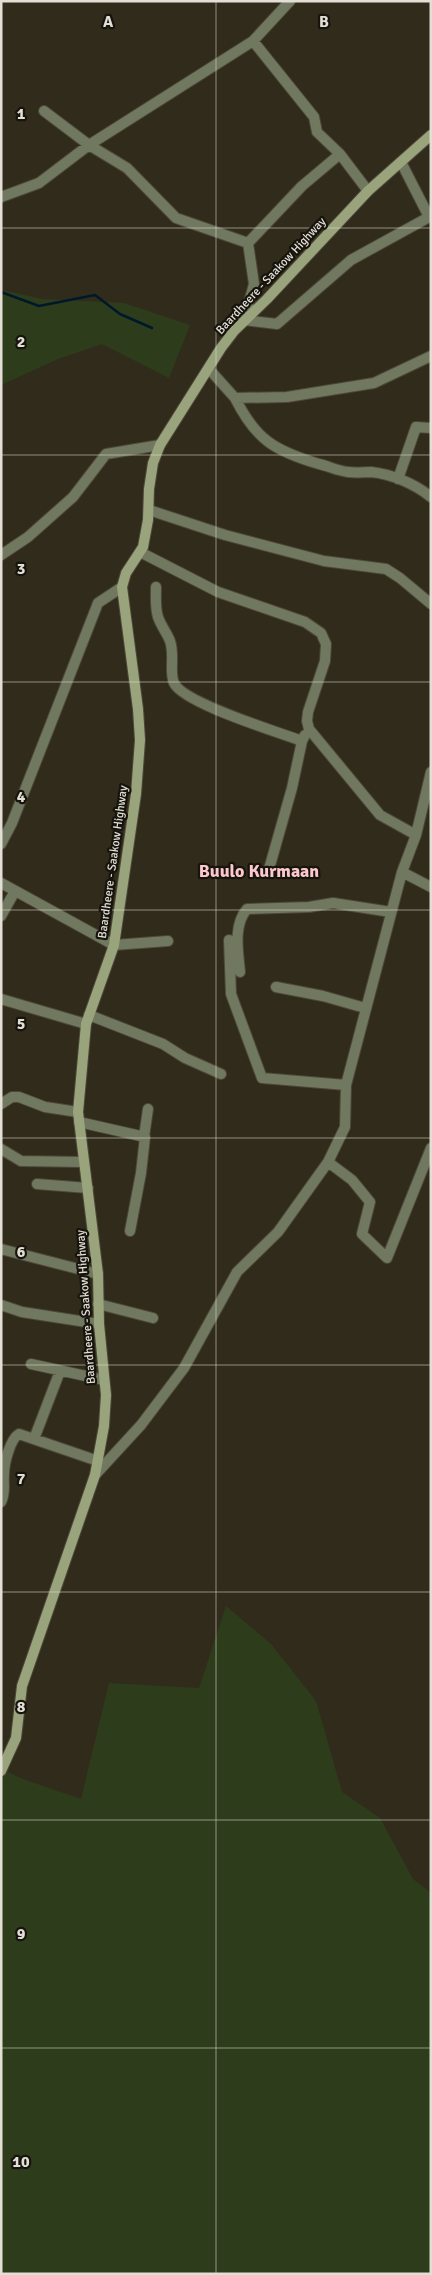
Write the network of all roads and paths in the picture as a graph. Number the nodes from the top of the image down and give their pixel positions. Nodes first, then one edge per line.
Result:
1 (290, 1) edge
2 (253, 41) junction
3 (44, 111) dead end
4 (431, 135) edge
5 (89, 145) junction
6 (340, 154) junction
7 (401, 162) junction
8 (368, 191) junction
9 (1, 197) edge
10 (430, 216) edge
11 (248, 243) junction
12 (244, 320) junction
13 (431, 356) edge
14 (209, 369) junction
15 (235, 398) junction
16 (431, 428) edge
17 (160, 444) junction
18 (398, 480) junction
19 (431, 497) edge
20 (149, 510) junction
21 (140, 552) junction
22 (1, 555) edge
23 (156, 586) dead end
24 (122, 587) junction
25 (431, 604) edge
26 (309, 729) junction
27 (302, 741) junction
28 (431, 772) edge
29 (416, 835) junction
30 (1, 844) edge
31 (269, 869) dead end
32 (402, 872) junction
33 (1, 883) edge
34 (431, 888) edge
35 (15, 891) junction
36 (392, 912) junction
37 (1, 916) edge
38 (229, 940) dead end
39 (168, 941) dead end
40 (114, 945) junction
41 (240, 972) dead end
42 (276, 986) dead end
43 (1, 1000) edge
44 (365, 1008) junction
45 (88, 1020) junction
46 (221, 1074) dead end
47 (346, 1085) junction
48 (1, 1104) edge
49 (148, 1109) dead end
50 (78, 1117) junction
51 (144, 1137) junction
52 (431, 1148) edge
53 (1, 1149) edge
54 (84, 1162) junction
55 (328, 1162) junction
56 (37, 1184) dead end
57 (88, 1188) junction
58 (130, 1231) dead end
59 (1, 1249) edge
60 (98, 1274) junction
61 (98, 1304) junction
62 (1, 1305) edge
63 (153, 1318) dead end
64 (99, 1324) junction
65 (31, 1364) dead end
66 (60, 1371) junction
67 (104, 1380) junction
68 (34, 1439) junction
69 (98, 1461) junction
70 (95, 1475) junction
71 (1, 1502) edge
72 (1, 1771) edge

1 - 2 street
2 - 5 street
2 - 6 street
3 - 5 street
4 - 7 main road, Baardheere - Saakow Highway
5 - 9 street
5 - 11 street
6 - 8 street
6 - 11 street
7 - 8 main road, Baardheere - Saakow Highway
7 - 10 street
8 - 12 main road, Baardheere - Saakow Highway
10 - 12 street
11 - 12 street
12 - 14 main road, Baardheere - Saakow Highway
13 - 15 street
14 - 15 street
14 - 17 main road, Baardheere - Saakow Highway
15 - 18 street
16 - 18 street
17 - 20 main road, Baardheere - Saakow Highway
17 - 22 street
18 - 19 street
20 - 21 main road, Baardheere - Saakow Highway
20 - 25 street
21 - 24 main road, Baardheere - Saakow Highway
21 - 26 street
23 - 27 street
24 - 30 street
24 - 40 main road, Baardheere - Saakow Highway
26 - 27 street
26 - 29 street
27 - 31 street
28 - 29 street
29 - 32 street
32 - 34 street
32 - 36 street
33 - 35 street
35 - 37 street
35 - 40 street
36 - 41 street
36 - 44 street
38 - 47 street
39 - 40 street
40 - 45 main road, Baardheere - Saakow Highway
42 - 44 street
43 - 45 street
44 - 47 street
45 - 46 street
45 - 50 main road, Baardheere - Saakow Highway
47 - 55 street
48 - 50 street
49 - 51 street
50 - 51 street
50 - 54 main road, Baardheere - Saakow Highway
51 - 58 street
52 - 55 street
53 - 54 street
54 - 57 main road, Baardheere - Saakow Highway
55 - 70 street
56 - 57 street
57 - 60 main road, Baardheere - Saakow Highway
59 - 60 street
60 - 61 main road, Baardheere - Saakow Highway
61 - 63 street
61 - 64 main road, Baardheere - Saakow Highway
62 - 64 street
64 - 67 main road, Baardheere - Saakow Highway
65 - 66 street
66 - 67 street
66 - 68 street
67 - 69 main road, Baardheere - Saakow Highway
68 - 69 street
68 - 71 street
69 - 70 main road, Baardheere - Saakow Highway
70 - 72 main road, Baardheere - Saakow Highway

